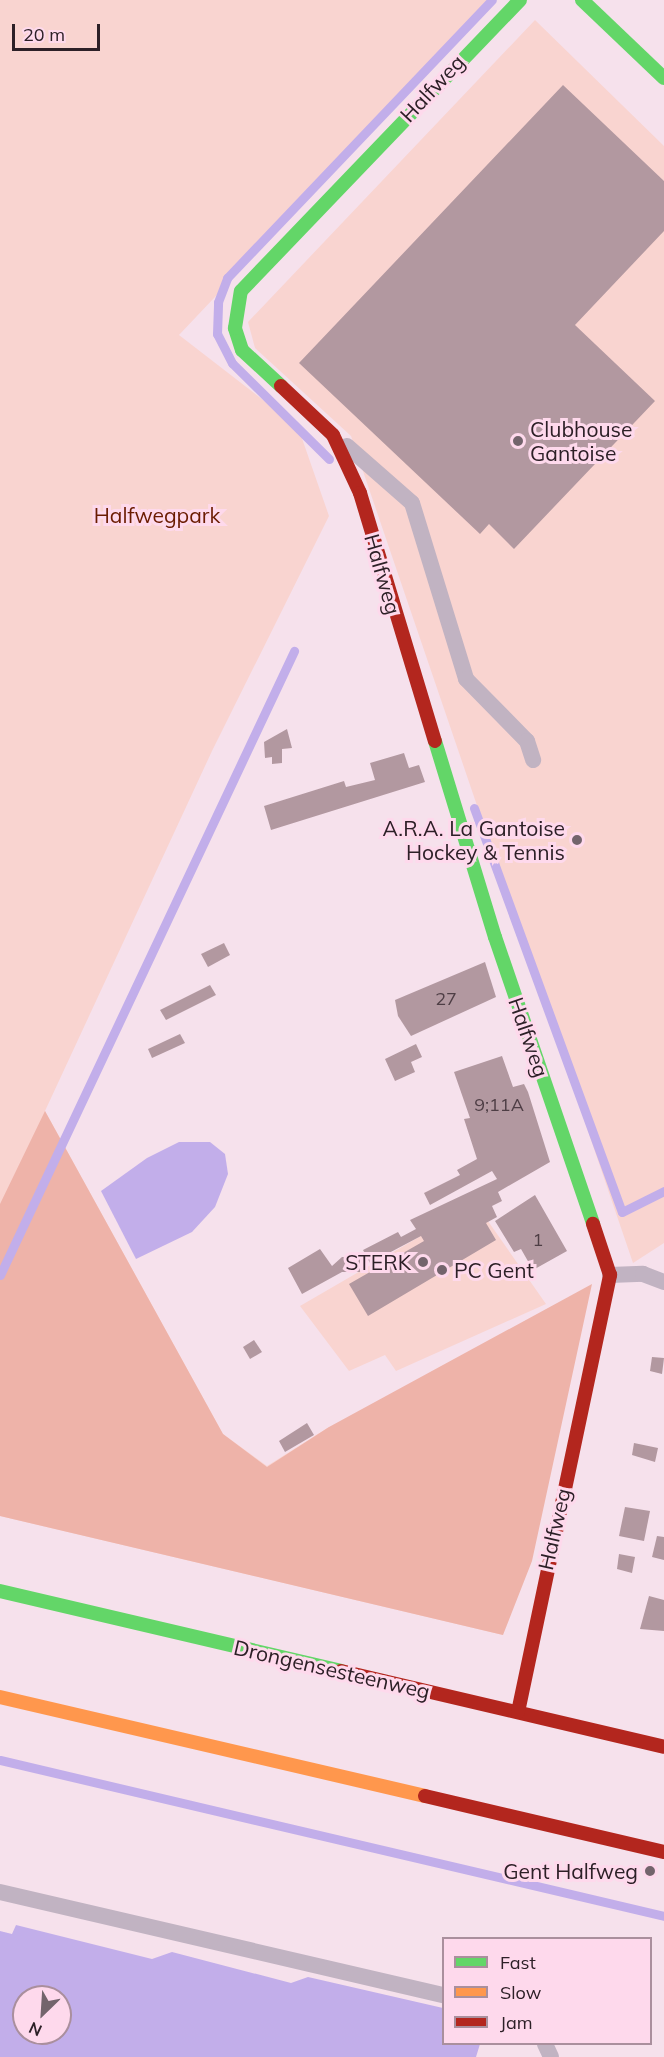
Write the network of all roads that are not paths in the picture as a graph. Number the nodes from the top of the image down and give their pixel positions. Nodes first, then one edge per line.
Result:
1 (520, 0) edge
2 (582, 0) edge
3 (664, 78) edge
4 (333, 435) junction
5 (533, 759) dead end
6 (610, 1275) junction
7 (664, 1282) edge
8 (0, 1591) edge
9 (0, 1697) edge
10 (518, 1712) junction
11 (664, 1747) edge
12 (664, 1852) edge
13 (0, 1892) edge
14 (442, 1995) edge

1 - 4 main road, Halfweg
2 - 3 main road
4 - 5 lane
4 - 6 main road, Halfweg
6 - 7 lane
6 - 10 main road, Halfweg
8 - 10 main road, Drongensesteenweg
9 - 12 main road
10 - 11 main road, Drongensesteenweg
13 - 14 lane

